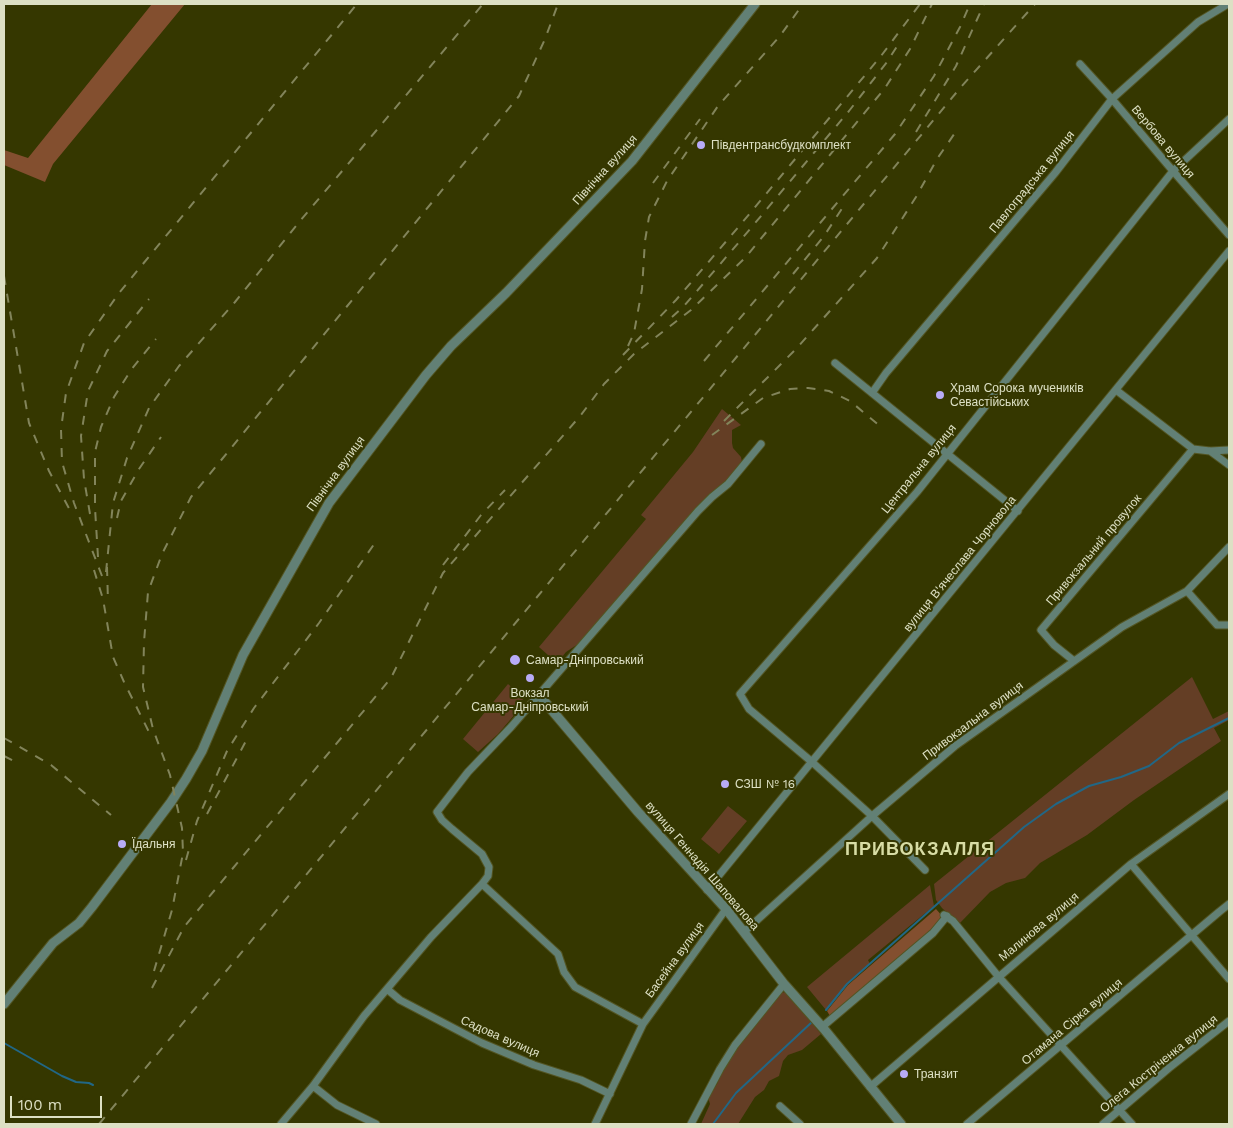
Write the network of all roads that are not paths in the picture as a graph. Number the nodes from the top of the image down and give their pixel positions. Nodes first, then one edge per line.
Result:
1 (755, 4) edge
2 (1228, 4) edge
3 (1080, 64) dead end
4 (1112, 99) junction
5 (1229, 119) edge
6 (1173, 171) junction
7 (1229, 234) edge
8 (1229, 251) edge
9 (835, 363) dead end
10 (1116, 390) junction
11 (872, 393) junction
12 (761, 444) dead end
13 (1193, 449) junction
14 (1229, 450) edge
15 (1210, 451) junction
16 (948, 453) junction
17 (1229, 465) edge
18 (1018, 511) junction
19 (1229, 547) edge
20 (1187, 591) junction
21 (1229, 625) edge
22 (1074, 661) junction
23 (539, 695) junction
24 (812, 762) junction
25 (1229, 794) edge
26 (872, 816) junction
27 (1131, 864) junction
28 (925, 870) dead end
29 (482, 884) junction
30 (708, 890) junction
31 (1229, 904) edge
32 (726, 909) junction
33 (744, 932) junction
34 (1190, 935) junction
35 (998, 976) junction
36 (1229, 979) edge
37 (784, 984) junction
38 (387, 989) junction
39 (4, 1004) edge
40 (1229, 1021) edge
41 (643, 1024) junction
42 (823, 1028) junction
43 (1061, 1046) junction
44 (313, 1086) junction
45 (870, 1086) junction
46 (610, 1094) junction
47 (780, 1106) dead end
48 (1119, 1110) junction
49 (281, 1124) edge
50 (376, 1124) edge
51 (595, 1124) edge
52 (692, 1124) edge
53 (800, 1124) edge
54 (901, 1124) edge
55 (967, 1124) edge
56 (1103, 1124) edge
57 (1132, 1124) edge

1 - 39 street, Північна вулиця
2 - 4 street, Павлоградська вулиця
3 - 4 street, Вербова вулиця
4 - 6 street, Вербова вулиця
4 - 11 street, Павлоградська вулиця
5 - 6 street, Центральна вулиця
6 - 7 street, Вербова вулиця
6 - 16 street, Центральна вулиця
8 - 10 street, вулиця В'ячеслава Чорновола
9 - 11 street
10 - 13 street
10 - 18 street, вулиця В'ячеслава Чорновола
11 - 16 street
12 - 23 street
13 - 15 street
13 - 22 street, Привокзальний провулок
14 - 15 street
15 - 17 street
16 - 18 street
16 - 24 street, Центральна вулиця
18 - 24 street, вулиця В'ячеслава Чорновола
19 - 20 street, Привокзальна вулиця
20 - 21 street
20 - 22 street, Привокзальна вулиця
22 - 26 street, Привокзальна вулиця
23 - 29 street
23 - 30 street, вулиця Геннадія Шаповалова
24 - 26 street
24 - 30 street, вулиця В'ячеслава Чорновола
25 - 27 street, Малинова вулиця
26 - 28 street
26 - 33 street, Привокзальна вулиця
27 - 34 street
27 - 35 street, Малинова вулиця
29 - 38 street
29 - 41 street
30 - 32 street, вулиця Геннадія Шаповалова
31 - 34 street, Отамана Сірка вулиця
32 - 33 street, вулиця Геннадія Шаповалова
32 - 41 street, Басейна вулиця
33 - 37 street, вулиця Геннадія Шаповалова
34 - 36 street
34 - 43 street, Отамана Сірка вулиця
35 - 42 street
35 - 43 street
35 - 45 street, Малинова вулиця
37 - 42 street, вулиця Геннадія Шаповалова
37 - 52 street
38 - 44 street
38 - 46 street, Садова вулиця
40 - 48 street, Олега Костріченка вулиця
41 - 46 street, Басейна вулиця
42 - 45 street, вулиця Геннадія Шаповалова
43 - 48 street
43 - 55 street, Отамана Сірка вулиця
44 - 49 street
44 - 50 street
45 - 54 street, вулиця Геннадія Шаповалова
46 - 51 street, Басейна вулиця
47 - 53 street
48 - 56 street, Олега Костріченка вулиця
48 - 57 street

